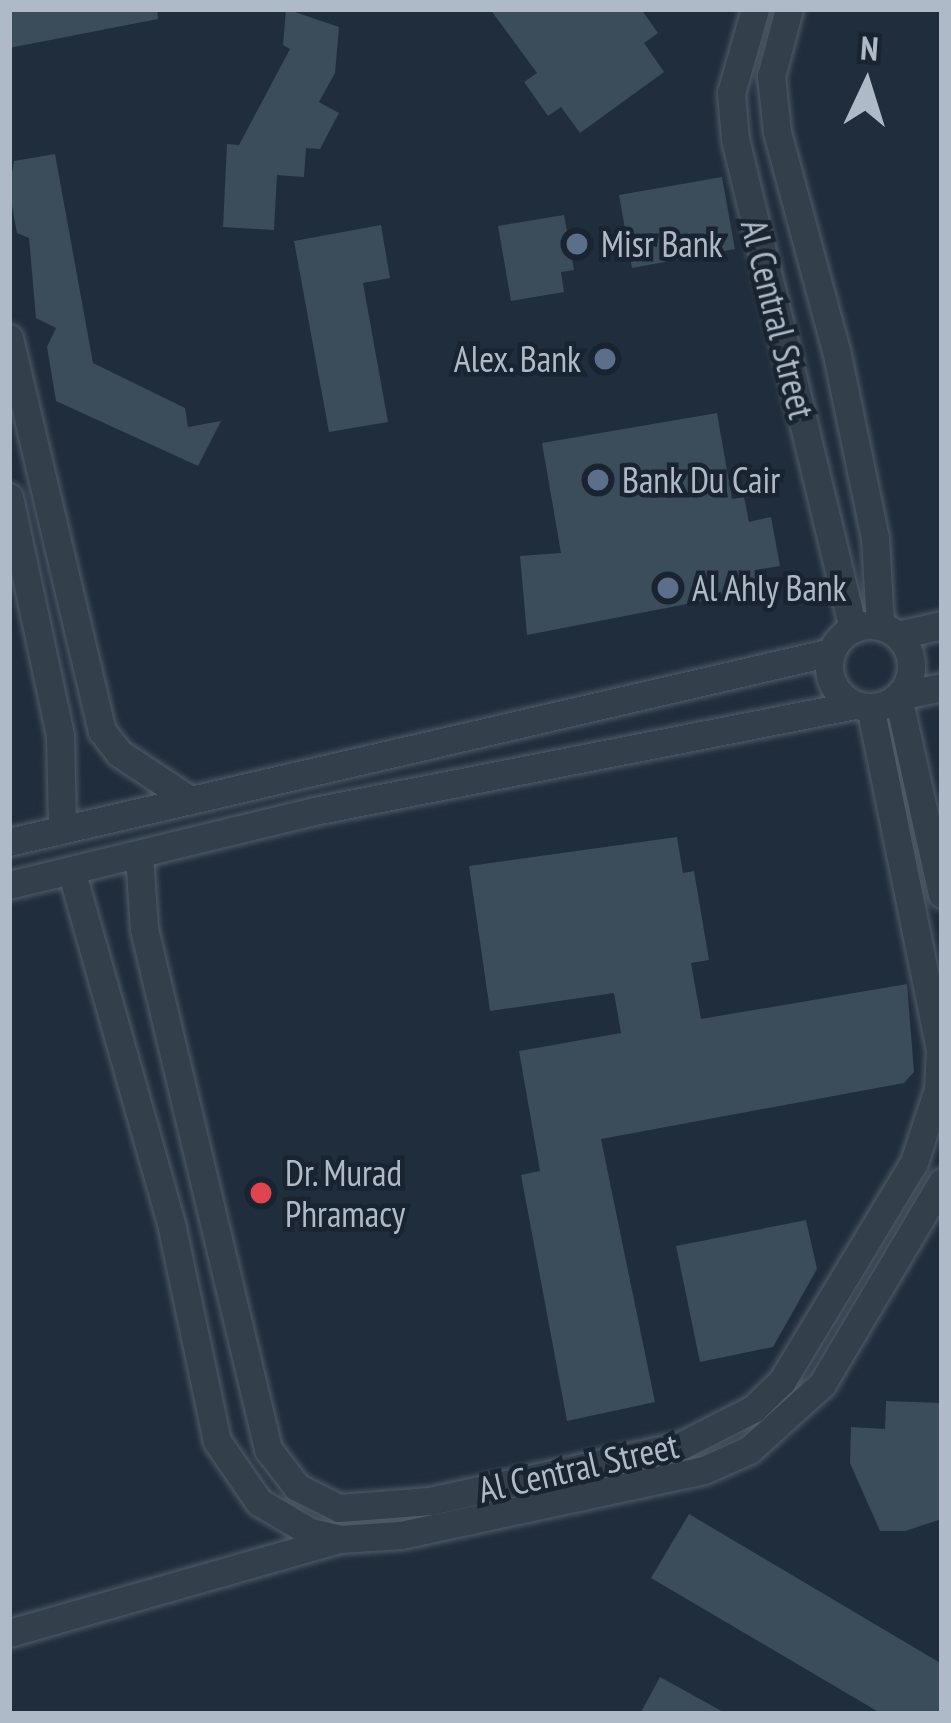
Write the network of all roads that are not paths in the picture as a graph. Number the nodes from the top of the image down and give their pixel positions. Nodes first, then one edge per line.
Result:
1 (755, 9) edge
2 (790, 9) edge
3 (798, 204) junction
4 (753, 216) junction
5 (9, 338) edge
6 (9, 497) edge
7 (869, 517) junction
8 (831, 535) junction
9 (942, 625) edge
10 (877, 630) junction
11 (831, 652) junction
12 (942, 687) edge
13 (898, 696) junction
14 (863, 706) junction
15 (382, 759) junction
16 (184, 796) junction
17 (391, 797) junction
18 (924, 814) junction
19 (896, 821) junction
20 (62, 826) junction
21 (9, 842) edge
22 (139, 855) junction
23 (71, 870) junction
24 (9, 885) edge
25 (942, 894) edge
26 (942, 1182) edge
27 (238, 1326) junction
28 (195, 1336) junction
29 (340, 1539) junction
30 (9, 1633) edge

1 - 4 street, Al Central Street
2 - 3 street, Al Central Street
3 - 4 street
3 - 7 street, Al Central Street
4 - 8 street, Al Central Street
5 - 16 street
6 - 20 street
7 - 8 street
7 - 10 street, Al Central Street
8 - 10 street, Al Central Street
9 - 10 street
10 - 11 street
10 - 13 street
11 - 14 street
11 - 15 street
12 - 13 street
13 - 14 street
13 - 18 street
14 - 17 street
14 - 19 street, Al Central Street
15 - 16 street
15 - 17 street
16 - 20 street
17 - 22 street
18 - 19 street
18 - 25 street
19 - 27 street, Al Central Street
20 - 21 street
22 - 23 street
22 - 27 street, Al Central Street
23 - 24 street
23 - 28 street, Al Central Street
26 - 29 street, Al Central Street
27 - 28 street
28 - 29 street, Al Central Street
29 - 30 street

